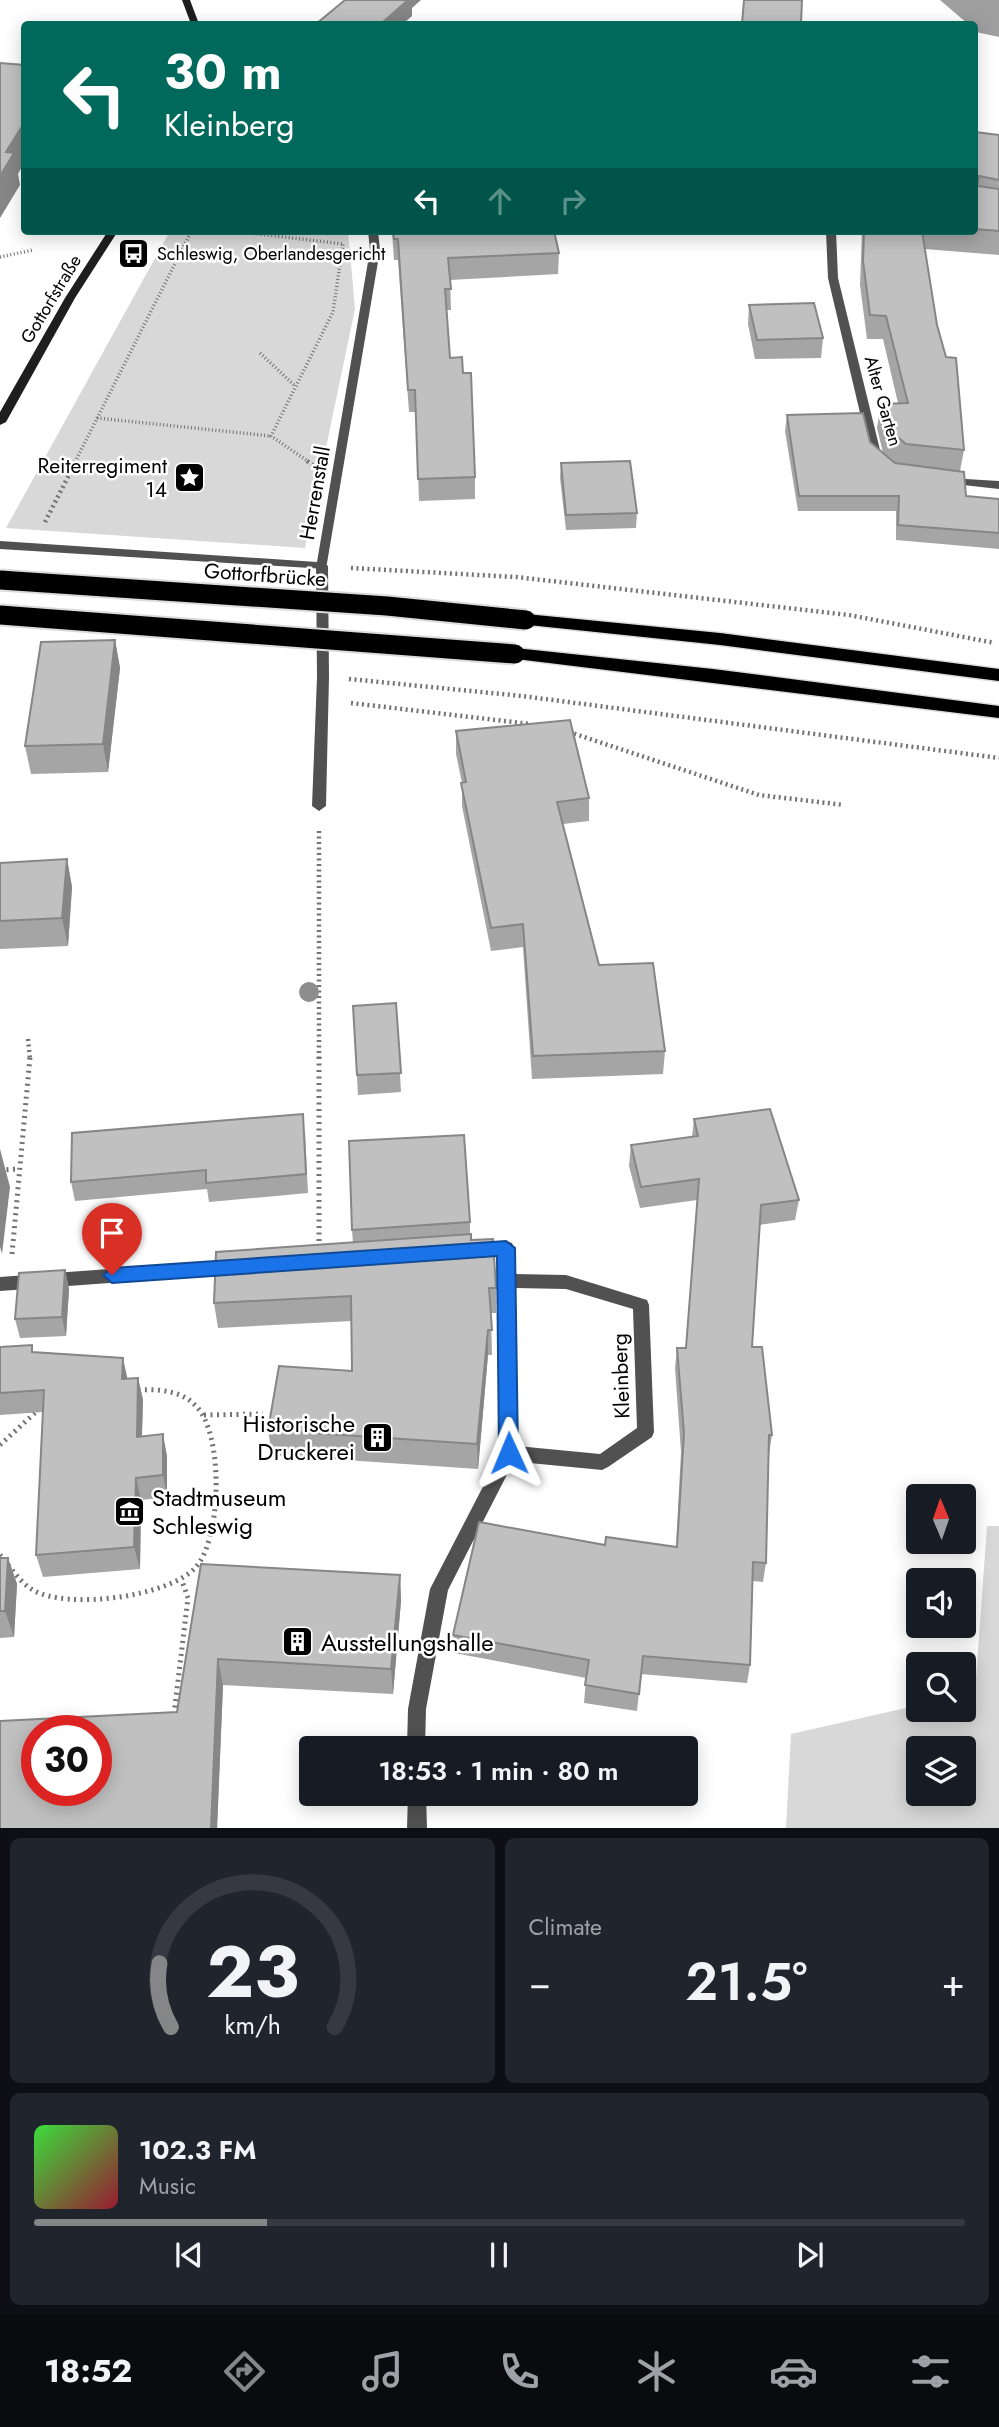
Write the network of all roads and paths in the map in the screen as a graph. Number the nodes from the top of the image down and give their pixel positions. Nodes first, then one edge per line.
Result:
1 (186, 0) edge
2 (194, 21) edge
3 (110, 235) edge
4 (189, 235) edge
5 (267, 235) edge
6 (373, 235) edge
7 (831, 235) edge
8 (342, 244) junction
9 (33, 250) dead end
10 (375, 250) junction
11 (0, 257) edge
12 (260, 353) dead end
13 (294, 385) junction
14 (97, 418) junction
15 (0, 422) edge
16 (271, 436) junction
17 (891, 468) edge
18 (937, 480) edge
19 (337, 481) junction
20 (999, 485) edge
21 (0, 545) edge
22 (31, 549) junction
23 (322, 566) junction
24 (0, 580) edge
25 (0, 615) edge
26 (999, 644) edge
27 (999, 675) edge
28 (323, 677) junction
29 (322, 699) junction
30 (999, 712) edge
31 (531, 724) edge
32 (558, 728) edge
33 (999, 758) edge
34 (844, 805) dead end
35 (319, 806) joint
36 (28, 1039) dead end
37 (19, 1169) junction
38 (0, 1170) edge
39 (12, 1248) dead end
40 (453, 1252) edge
41 (319, 1260) edge
42 (251, 1265) edge
43 (507, 1281) junction
44 (0, 1284) edge
45 (127, 1391) edge
46 (45, 1403) edge
47 (263, 1414) dead end
48 (204, 1415) junction
49 (0, 1445) edge
50 (509, 1453) junction
51 (0, 1555) edge
52 (198, 1567) junction
53 (211, 1567) edge
54 (182, 1581) junction
55 (174, 1714) edge
56 (416, 1736) edge
57 (417, 1806) edge
58 (417, 1828) edge

1 - 2 street
3 - 15 street, Gottorfstraße
4 - 14 path
5 - 8 path
6 - 10 street, Herrenstall
7 - 17 street, Alter Garten
8 - 10 path
8 - 13 path
9 - 11 path
10 - 19 street, Herrenstall
12 - 13 path
13 - 16 path
14 - 16 path
14 - 22 path
16 - 19 path
18 - 20 street
19 - 23 street, Herrenstall
21 - 22 street, Herrenstall
22 - 23 street, Herrenstall
23 - 26 path
23 - 28 street
24 - 27 highway, Gottorfbrücke, bridge
25 - 30 highway, bridge
28 - 29 street
28 - 33 path
29 - 31 path
29 - 35 street
32 - 34 path
35 - 41 path
36 - 37 path
37 - 38 path
37 - 39 path
40 - 43 street
42 - 44 street
43 - 50 street
43 - 50 street, Kleinberg
45 - 48 path
46 - 49 path
47 - 48 path
48 - 52 path
50 - 56 street
51 - 54 path
52 - 53 path
52 - 54 path
54 - 55 path
57 - 58 street

